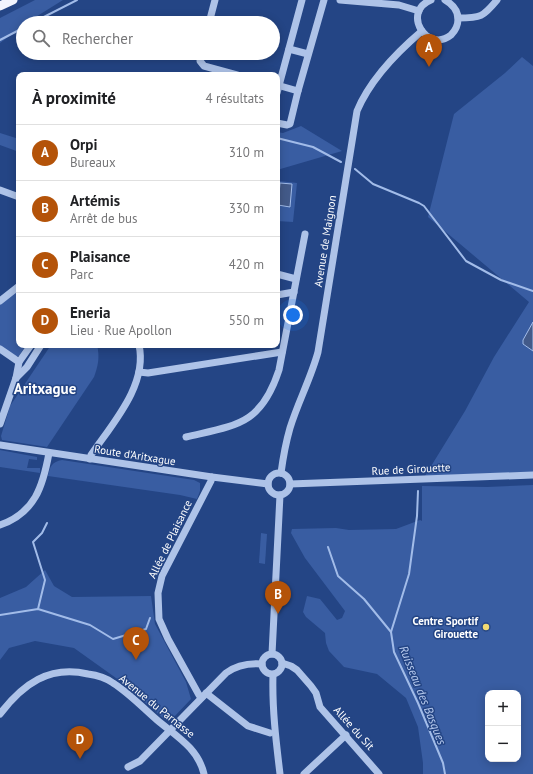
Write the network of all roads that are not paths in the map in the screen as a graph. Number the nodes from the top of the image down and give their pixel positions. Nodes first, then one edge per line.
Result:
1 (13, 0) edge
2 (216, 0) edge
3 (302, 0) edge
4 (324, 0) edge
5 (340, 0) edge
6 (432, 0) edge
7 (498, 0) edge
8 (448, 1) edge
9 (0, 6) edge
10 (419, 10) junction
11 (211, 16) edge
12 (458, 18) junction
13 (422, 31) junction
14 (289, 49) junction
15 (308, 54) junction
16 (200, 60) edge
17 (226, 72) edge
18 (280, 81) edge
19 (280, 88) edge
20 (298, 91) junction
21 (280, 124) edge
22 (0, 190) edge
23 (16, 196) edge
24 (304, 234) dead end
25 (280, 275) edge
26 (296, 279) junction
27 (16, 289) edge
28 (294, 292) junction
29 (280, 294) edge
30 (0, 302) edge
31 (29, 348) edge
32 (40, 348) edge
33 (140, 348) edge
34 (0, 349) edge
35 (282, 352) junction
36 (19, 362) junction
37 (139, 372) junction
38 (16, 378) junction
39 (0, 424) edge
40 (186, 437) dead end
41 (0, 445) edge
42 (49, 453) junction
43 (90, 459) junction
44 (281, 473) junction
45 (533, 475) edge
46 (212, 477) junction
47 (268, 484) junction
48 (290, 484) junction
49 (280, 495) junction
50 (0, 525) edge
51 (272, 654) junction
52 (282, 663) junction
53 (262, 664) junction
54 (273, 675) junction
55 (204, 695) junction
56 (0, 714) edge
57 (171, 731) junction
58 (270, 734) dead end
59 (346, 735) junction
60 (128, 767) dead end
61 (204, 774) edge
62 (280, 774) edge
63 (304, 774) edge
64 (379, 774) edge

1 - 9 main road
2 - 11 street
3 - 14 street
4 - 15 street
5 - 10 street
6 - 10 street
7 - 12 street
8 - 12 street
10 - 13 street
12 - 13 street
13 - 44 street, Avenue de Maignon
14 - 15 street
14 - 18 street
15 - 20 street
16 - 17 street
19 - 20 street
20 - 21 street
22 - 23 street
24 - 26 street
25 - 26 street
26 - 28 street
27 - 30 street
28 - 29 street
28 - 35 street
31 - 36 street
32 - 38 street
33 - 37 street
34 - 36 street
35 - 37 street
35 - 40 street
36 - 38 street
37 - 43 street
38 - 39 street
41 - 42 street, Route d'Aritxague
42 - 43 street, Route d'Aritxague
42 - 50 street
43 - 46 street, Route d'Aritxague
44 - 47 street
44 - 48 street
45 - 48 street, Rue de Girouette
46 - 47 street, Route d'Aritxague
46 - 55 street, Allée de Plaisance
47 - 49 street
48 - 49 street
49 - 51 street
51 - 52 street
51 - 53 street
52 - 54 street
52 - 59 street, Allée du Sit
53 - 54 street
53 - 55 street
54 - 62 street
55 - 57 street
55 - 58 street, Allée de Plaisance
56 - 57 street, Avenue du Parnasse
57 - 60 street
57 - 61 street, Avenue du Parnasse
59 - 63 street
59 - 64 street, Allée du Sit

